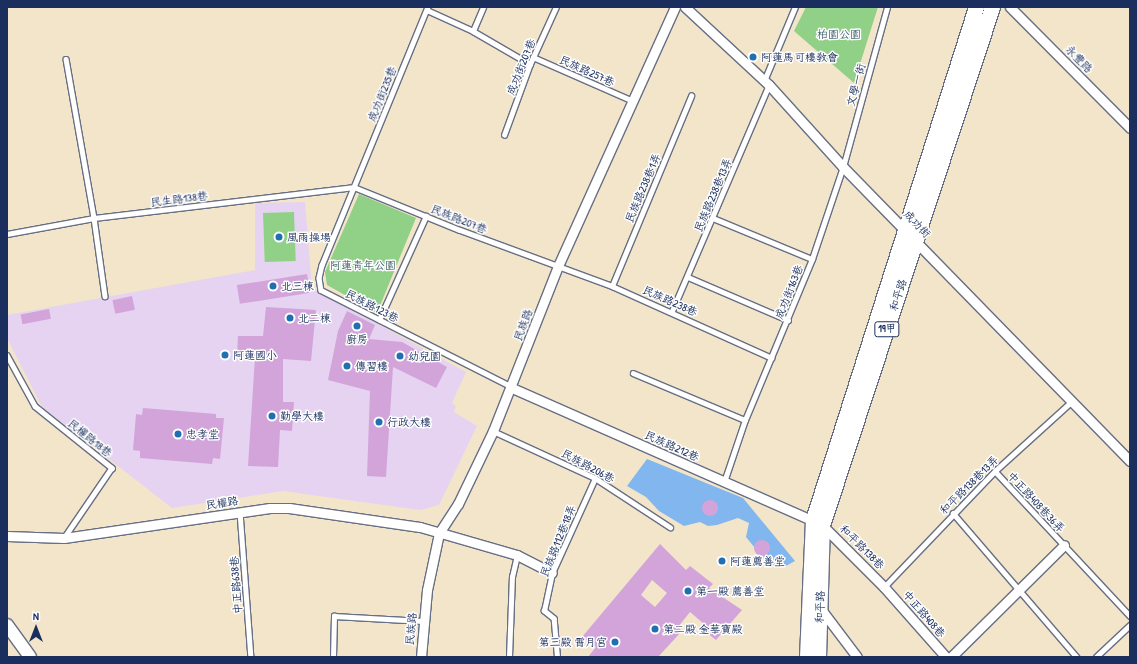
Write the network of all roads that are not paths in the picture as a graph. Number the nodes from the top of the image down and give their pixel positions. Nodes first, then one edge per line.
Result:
1 (483, 7) edge
2 (556, 7) edge
3 (675, 7) edge
4 (685, 7) edge
5 (795, 7) edge
6 (887, 7) edge
7 (976, 7) edge
8 (992, 7) edge
9 (1010, 7) edge
10 (427, 8) edge
11 (473, 31) junction
12 (533, 57) junction
13 (66, 59) dead end
14 (530, 64) junction
15 (766, 84) junction
16 (691, 96) dead end
17 (633, 101) junction
18 (1130, 128) edge
19 (504, 135) dead end
20 (843, 167) junction
21 (354, 187) junction
22 (426, 216) junction
23 (94, 218) junction
24 (713, 218) junction
25 (904, 228) junction
26 (7, 234) edge
27 (916, 240) junction
28 (812, 259) junction
29 (558, 266) junction
30 (688, 277) junction
31 (612, 286) junction
32 (105, 296) dead end
33 (672, 311) junction
34 (379, 320) junction
35 (788, 320) junction
36 (7, 355) edge
37 (772, 358) junction
38 (633, 373) dead end
39 (512, 388) junction
40 (1071, 402) junction
41 (745, 420) junction
42 (493, 430) junction
43 (1130, 461) edge
44 (995, 471) junction
45 (595, 478) junction
46 (724, 482) junction
47 (240, 512) junction
48 (953, 513) junction
49 (818, 522) junction
50 (670, 527) dead end
51 (439, 533) junction
52 (7, 536) edge
53 (64, 538) junction
54 (1064, 545) junction
55 (517, 555) junction
56 (552, 573) junction
57 (884, 587) junction
58 (1020, 590) junction
59 (820, 608) junction
60 (1130, 616) edge
61 (423, 621) junction
62 (7, 624) edge
63 (1130, 625) edge
64 (30, 657) edge
65 (251, 657) edge
66 (334, 657) edge
67 (421, 657) edge
68 (509, 657) edge
69 (557, 657) edge
70 (807, 657) edge
71 (818, 657) edge
72 (857, 657) edge
73 (946, 657) edge
74 (951, 657) edge
75 (1077, 657) edge
76 (1096, 657) edge

1 - 11 lane
2 - 12 lane, 成功街207巷
3 - 17 street, 民族路
4 - 15 street, 成功街
5 - 15 lane, 民族路238巷13弄
6 - 20 lane, 文學一街
7 - 25 main road, 和平路 / 19甲
8 - 27 main road, 和平路 / 19甲
9 - 18 street, 永豐路
10 - 11 lane
10 - 21 lane, 成功街235巷
11 - 14 lane
12 - 14 lane, 成功街207巷
12 - 17 lane, 民族路257巷
13 - 23 lane
14 - 19 lane, 成功街207巷
15 - 20 street, 成功街
15 - 24 lane, 民族路238巷13弄
16 - 31 lane, 民族路238巷1弄
17 - 29 street, 民族路
20 - 25 street, 成功街
20 - 28 lane, 成功街163巷
21 - 22 lane, 民族路207巷
21 - 23 lane, 民生路138巷
21 - 34 lane, 民族路123巷
22 - 29 lane, 民族路207巷
22 - 34 lane
23 - 26 lane, 民生路138巷
23 - 32 lane
24 - 28 lane
24 - 30 lane, 民族路238巷13弄
25 - 27 street, 成功街
25 - 49 main road, 和平路 / 19甲
27 - 40 street, 成功街
27 - 49 main road, 和平路 / 19甲
28 - 35 lane, 成功街163巷
29 - 31 lane, 民族路238巷
29 - 39 street, 民族路
30 - 33 lane, 民族路238巷13弄
30 - 35 lane
31 - 33 lane, 民族路238巷
33 - 37 lane, 民族路238巷
34 - 39 lane, 民族路123巷
35 - 37 lane, 成功街163巷
36 - 53 lane, 民權路18巷
37 - 41 lane, 成功街163巷
38 - 41 lane
39 - 42 street, 民族路
39 - 46 street, 民族路212巷
40 - 43 street, 成功街
40 - 44 lane, 和平路138巷13弄
41 - 46 lane, 成功街163巷
42 - 45 lane, 民族路206巷
42 - 51 street, 民族路
44 - 48 lane, 和平路138巷13弄
44 - 54 lane, 中正路408巷36弄
45 - 50 lane, 民族路206巷
45 - 56 lane, 民族路112巷18弄
46 - 49 street, 民族路212巷
47 - 51 street, 民權路
47 - 53 street, 民權路
47 - 65 lane, 中正路638巷
48 - 57 lane, 和平路138巷13弄
48 - 58 lane
49 - 57 street, 和平路138巷
49 - 59 main road, 和平路 / 19甲
49 - 70 main road, 和平路 / 19甲
51 - 55 street, 民權路
51 - 61 street, 民族路
52 - 53 street, 民權路
54 - 58 street
54 - 60 lane, 中正路408巷36弄
55 - 56 street, 民權路
55 - 68 lane
56 - 69 lane, 民族路112巷18弄
57 - 73 street, 中正路408巷
58 - 74 street
58 - 75 lane
59 - 71 main road, 和平路 / 19甲
59 - 72 street
61 - 66 lane
61 - 67 street, 民族路
62 - 64 street
63 - 76 lane

